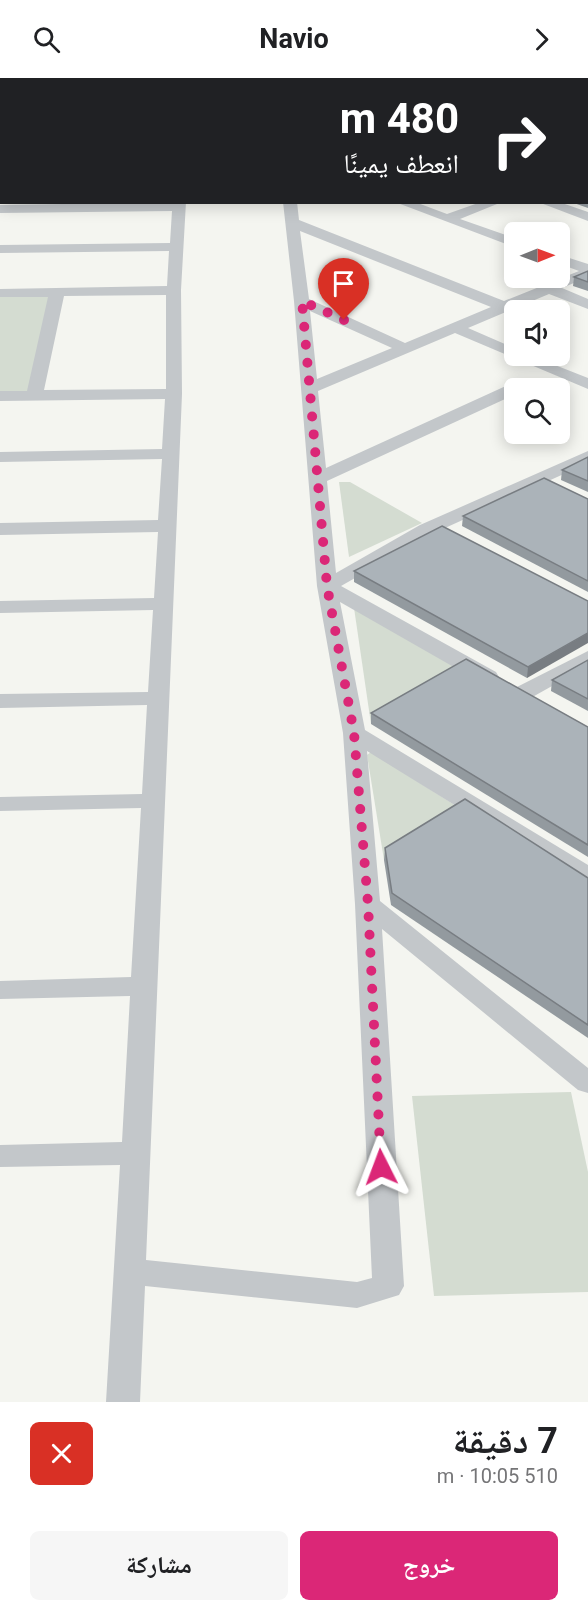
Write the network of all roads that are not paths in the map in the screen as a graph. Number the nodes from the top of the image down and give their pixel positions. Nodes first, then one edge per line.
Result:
1 (406, 204) edge
2 (490, 204) edge
3 (550, 204) edge
4 (179, 205) edge
5 (0, 209) edge
6 (291, 212) edge
7 (588, 217) edge
8 (446, 219) junction
9 (504, 239) edge
10 (176, 247) junction
11 (0, 249) edge
12 (570, 263) edge
13 (588, 270) edge
14 (570, 278) edge
15 (548, 288) joint
16 (174, 291) junction
17 (57, 292) junction
18 (0, 293) edge
19 (521, 300) edge
20 (302, 301) junction
21 (588, 304) edge
22 (504, 307) edge
23 (504, 307) edge
24 (456, 328) junction
25 (406, 349) junction
26 (504, 350) edge
27 (542, 366) edge
28 (554, 371) junction
29 (538, 378) edge
30 (588, 384) edge
31 (308, 389) junction
32 (504, 393) edge
33 (174, 394) junction
34 (0, 396) edge
35 (34, 396) junction
36 (171, 454) junction
37 (588, 456) edge
38 (0, 457) edge
39 (317, 479) junction
40 (526, 485) junction
41 (547, 495) edge
42 (167, 526) junction
43 (0, 529) edge
44 (427, 530) junction
45 (447, 540) edge
46 (327, 586) junction
47 (163, 604) junction
48 (0, 607) edge
49 (588, 657) edge
50 (519, 696) junction
51 (158, 698) junction
52 (0, 701) edge
53 (539, 707) edge
54 (354, 733) junction
55 (153, 801) junction
56 (0, 804) edge
57 (588, 876) edge
58 (368, 904) junction
59 (144, 986) junction
60 (0, 990) edge
61 (588, 1083) edge
62 (135, 1152) junction
63 (0, 1156) edge
64 (129, 1271) junction
65 (123, 1402) edge

1 - 8 street
2 - 8 street
3 - 7 street
4 - 5 street
4 - 10 street
6 - 20 street
6 - 22 street
8 - 9 street
10 - 11 street
10 - 16 street
12 - 13 street
13 - 14 street
15 - 19 street
15 - 21 street
16 - 17 street
16 - 33 street
17 - 18 street
17 - 35 street
20 - 25 street
20 - 31 street
23 - 24 street
24 - 25 street
24 - 26 street
25 - 31 street
27 - 28 street
28 - 29 street
28 - 30 street
31 - 39 street
32 - 39 street
33 - 35 street
33 - 36 street
34 - 35 street
36 - 38 street
36 - 42 street
37 - 40 street
39 - 46 street
40 - 41 street
40 - 44 street
42 - 43 street
42 - 47 street
44 - 45 street
44 - 46 street
46 - 50 street
46 - 54 street
47 - 48 street
47 - 51 street
49 - 50 street
50 - 53 street
51 - 52 street
51 - 55 street
54 - 57 street
54 - 58 street
55 - 56 street
55 - 59 street
58 - 61 street
58 - 64 street
59 - 60 street
59 - 62 street
62 - 63 street
62 - 64 street
64 - 65 street

